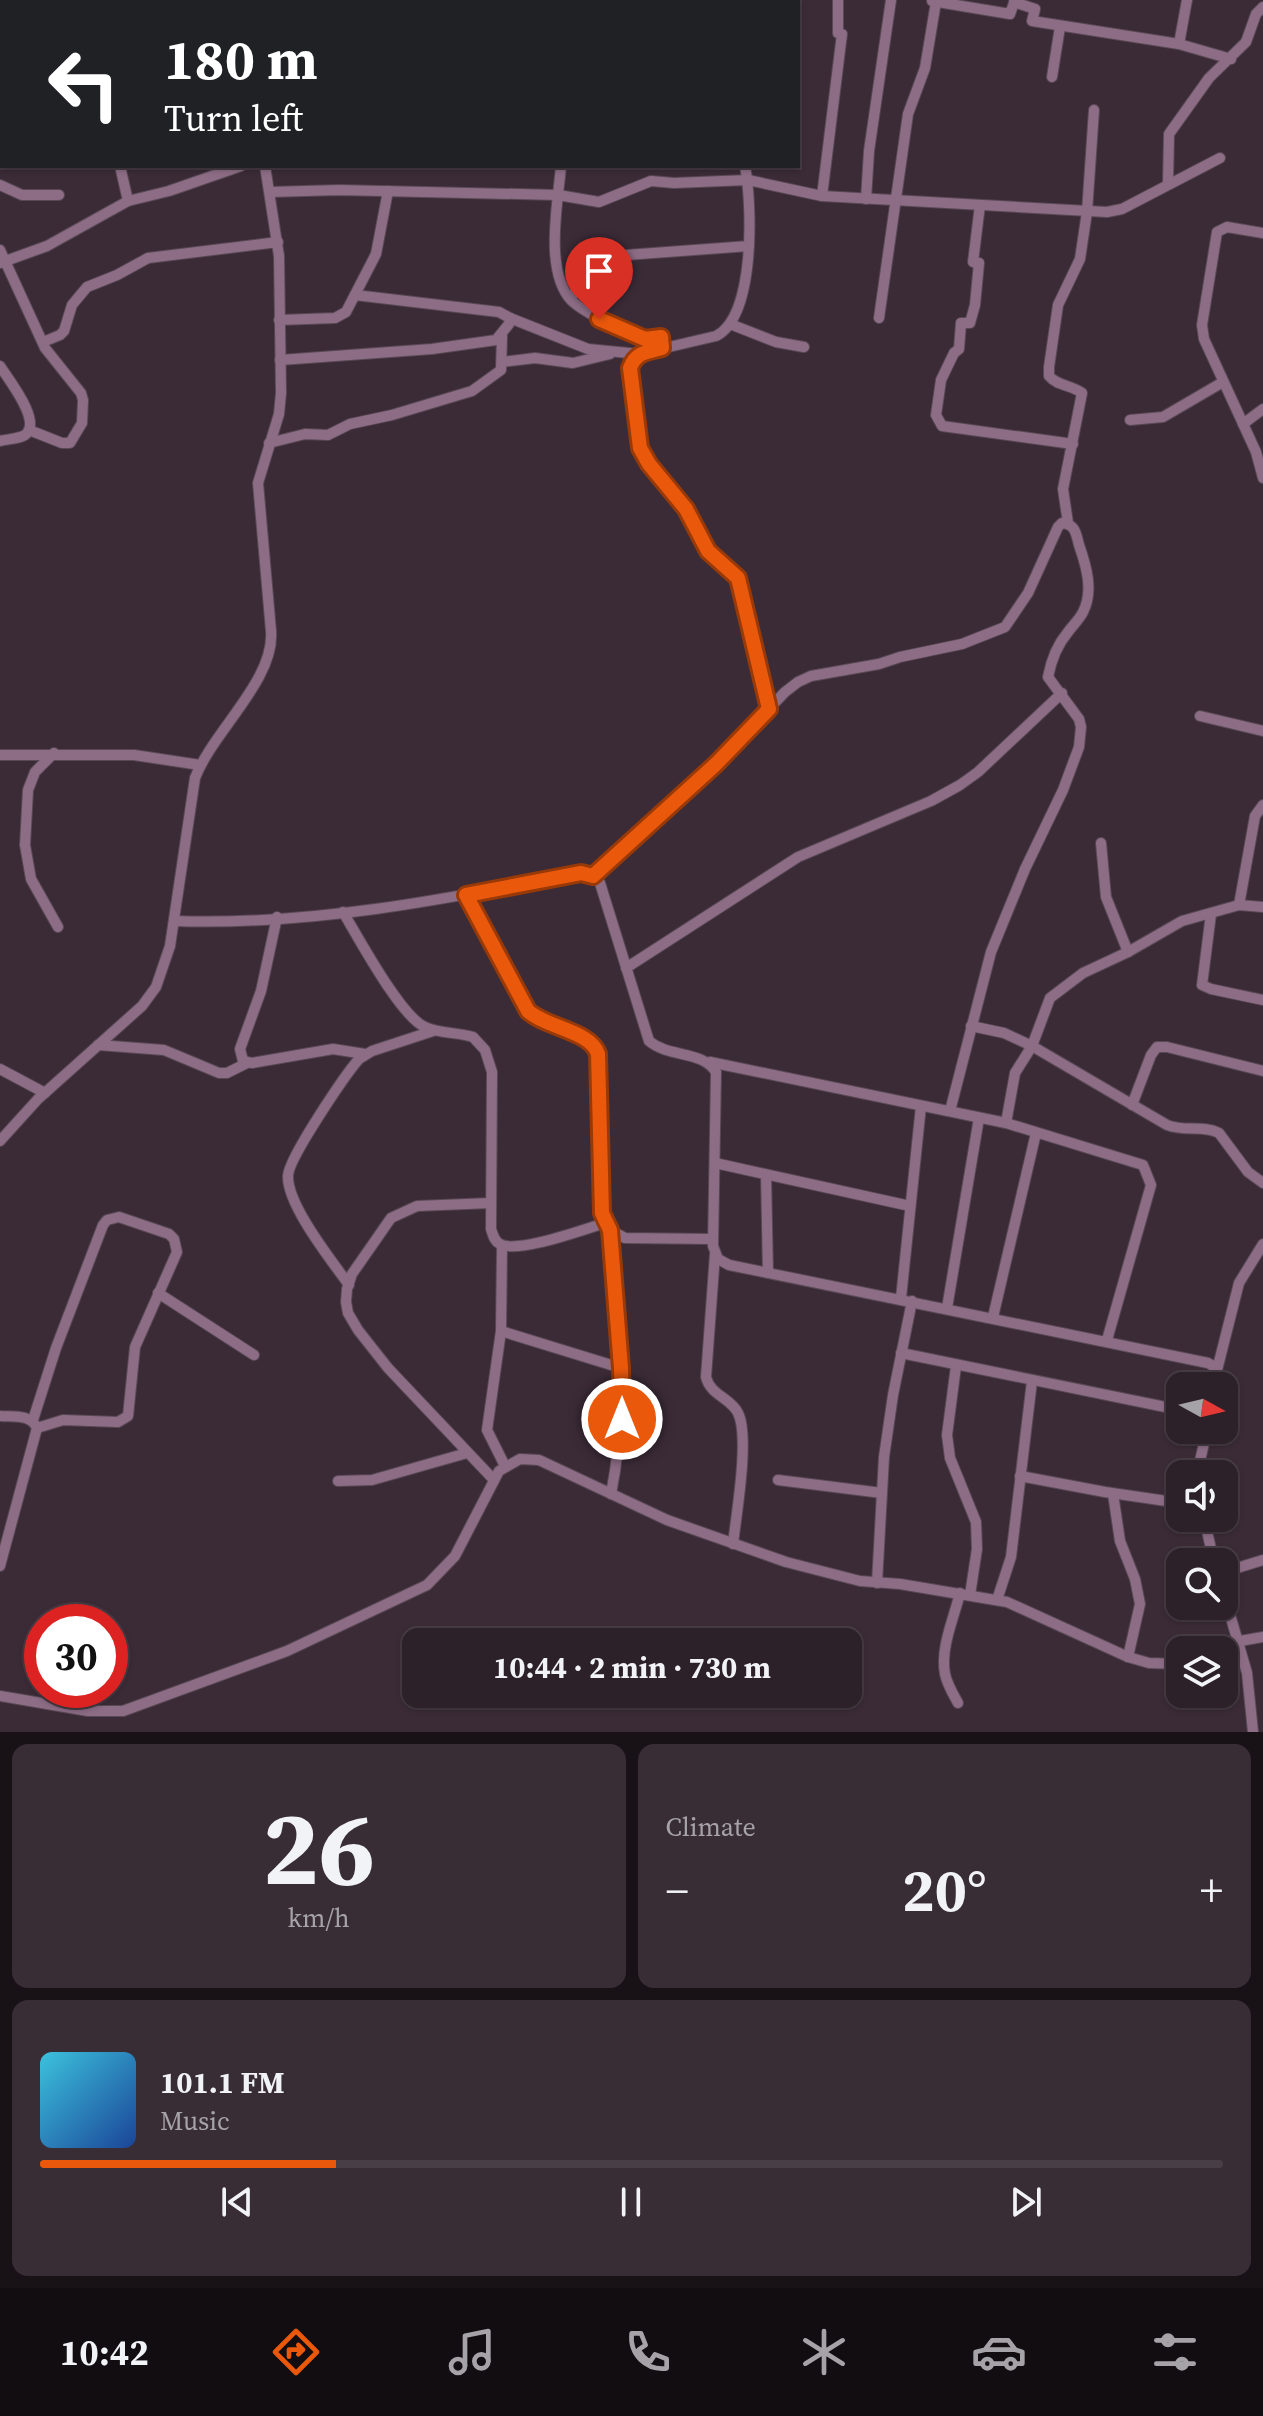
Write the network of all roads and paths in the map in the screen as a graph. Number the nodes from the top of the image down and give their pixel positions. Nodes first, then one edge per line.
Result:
1 (838, 0) edge
2 (891, 0) edge
3 (1187, 0) edge
4 (939, 1) edge
5 (1014, 1) edge
6 (1263, 7) edge
7 (1060, 27) junction
8 (1179, 44) junction
9 (1231, 59) junction
10 (1052, 77) dead end
11 (1094, 110) dead end
12 (1220, 158) dead end
13 (120, 168) edge
14 (195, 168) edge
15 (235, 168) edge
16 (265, 168) edge
17 (561, 168) edge
18 (745, 168) edge
19 (198, 180) junction
20 (748, 180) junction
21 (1168, 184) junction
22 (0, 185) edge
23 (388, 191) junction
24 (270, 192) junction
25 (59, 195) dead end
26 (558, 195) junction
27 (822, 196) junction
28 (866, 199) junction
29 (128, 201) junction
30 (897, 201) junction
31 (980, 205) junction
32 (1087, 212) junction
33 (1263, 233) edge
34 (278, 242) junction
35 (749, 246) junction
36 (0, 250) edge
37 (4, 262) edge
38 (355, 295) junction
39 (569, 297) junction
40 (510, 318) junction
41 (879, 318) dead end
42 (279, 320) junction
43 (730, 324) junction
44 (502, 336) junction
45 (43, 342) junction
46 (804, 347) dead end
47 (662, 348) junction
48 (614, 353) junction
49 (639, 354) junction
50 (280, 360) junction
51 (502, 362) junction
52 (0, 366) edge
53 (1223, 382) junction
54 (1263, 409) edge
55 (1130, 420) dead end
56 (1243, 424) junction
57 (29, 430) junction
58 (0, 441) edge
59 (269, 443) junction
60 (1073, 444) junction
61 (1263, 478) edge
62 (1068, 523) junction
63 (1062, 693) junction
64 (769, 709) junction
65 (1200, 716) dead end
66 (1263, 731) edge
67 (54, 753) junction
68 (0, 755) edge
69 (200, 765) junction
70 (1263, 805) edge
71 (1101, 843) dead end
72 (593, 876) junction
73 (466, 895) junction
74 (1239, 905) junction
75 (1263, 907) edge
76 (343, 912) junction
77 (1211, 914) junction
78 (277, 917) junction
79 (174, 921) junction
80 (58, 927) dead end
81 (1128, 952) junction
82 (626, 968) junction
83 (1263, 1000) edge
84 (971, 1026) junction
85 (435, 1030) junction
86 (98, 1045) junction
87 (1032, 1046) junction
88 (365, 1054) junction
89 (710, 1062) junction
90 (247, 1063) junction
91 (0, 1069) edge
92 (1263, 1071) edge
93 (45, 1093) junction
94 (1132, 1105) junction
95 (921, 1106) junction
96 (950, 1111) junction
97 (979, 1118) junction
98 (1006, 1123) junction
99 (1036, 1133) junction
100 (0, 1141) edge
101 (715, 1163) junction
102 (766, 1175) junction
103 (1263, 1183) edge
104 (491, 1203) junction
105 (910, 1206) junction
106 (608, 1227) junction
107 (713, 1239) junction
108 (1263, 1244) edge
109 (502, 1246) junction
110 (715, 1254) junction
111 (768, 1273) junction
112 (349, 1285) junction
113 (158, 1293) junction
114 (906, 1300) junction
115 (947, 1308) junction
116 (993, 1317) junction
117 (501, 1331) junction
118 (1107, 1340) junction
119 (901, 1353) junction
120 (254, 1355) dead end
121 (956, 1366) junction
122 (621, 1368) junction
123 (1217, 1370) joint
124 (1032, 1381) junction
125 (1166, 1407) edge
126 (0, 1416) edge
127 (35, 1424) junction
128 (467, 1453) junction
129 (505, 1466) junction
130 (1020, 1476) junction
131 (494, 1480) junction
132 (778, 1480) dead end
133 (338, 1481) dead end
134 (882, 1493) junction
135 (611, 1494) junction
136 (1113, 1494) junction
137 (1166, 1501) edge
138 (733, 1544) junction
139 (1263, 1560) edge
140 (0, 1566) edge
141 (1238, 1568) edge
142 (877, 1583) junction
143 (965, 1594) junction
144 (997, 1600) junction
145 (1233, 1620) edge
146 (1263, 1637) edge
147 (1240, 1641) junction
148 (1128, 1657) junction
149 (1166, 1664) edge
150 (0, 1696) edge
151 (958, 1703) dead end
152 (1253, 1732) edge

1 - 27 street
2 - 28 street
3 - 8 street
4 - 5 street
4 - 30 street
5 - 7 street
6 - 9 street
7 - 8 street
7 - 10 street
8 - 9 street
9 - 21 street
11 - 32 street
12 - 21 street
13 - 29 street
14 - 19 street
15 - 19 street
16 - 24 street
17 - 26 street
18 - 20 street
19 - 29 street
20 - 26 street
20 - 27 street
20 - 35 street
21 - 32 street
22 - 25 street
23 - 24 street
23 - 26 street
23 - 38 street
24 - 34 street
26 - 39 street
27 - 28 street
28 - 30 street
29 - 37 street
30 - 31 street
30 - 41 street
31 - 32 street
31 - 60 street
32 - 60 street
33 - 53 street
34 - 42 street
34 - 45 street
35 - 39 street
35 - 43 street
36 - 37 street
37 - 45 street
38 - 40 street
38 - 42 street
39 - 47 street
40 - 44 street
40 - 48 street
42 - 50 street
43 - 46 street
43 - 47 street
44 - 50 street
44 - 51 street
45 - 57 street
47 - 49 street
48 - 49 street
48 - 51 street
49 - 64 street
50 - 59 street
51 - 59 street
52 - 57 street
53 - 55 street
53 - 56 street
54 - 56 street
56 - 61 street
57 - 58 street
59 - 69 street
60 - 62 street
62 - 63 street
62 - 64 street
63 - 82 street
63 - 84 street
64 - 72 street
65 - 66 street
67 - 68 street
67 - 69 street
67 - 80 street
69 - 79 street
70 - 74 street
71 - 81 street
72 - 73 street
72 - 82 street
73 - 76 street
73 - 106 street
74 - 75 street
74 - 77 street
76 - 78 street
76 - 85 street
77 - 81 street
77 - 83 street
78 - 79 street
78 - 90 street
79 - 86 street
81 - 87 street
82 - 89 street
84 - 87 street
84 - 96 street
85 - 88 street
85 - 104 street
86 - 90 street
86 - 93 street
87 - 94 street
87 - 98 street
88 - 90 street
88 - 112 street
89 - 95 street
89 - 101 street
91 - 93 street
92 - 94 street
93 - 100 street
94 - 103 street
95 - 96 street
95 - 105 street
96 - 97 street
97 - 98 street
97 - 115 street
98 - 99 street
99 - 116 street
99 - 118 street
101 - 102 street
101 - 107 street
102 - 105 street
102 - 111 street
104 - 109 street
104 - 112 street
105 - 114 street
106 - 107 street
106 - 109 street
106 - 122 street
107 - 110 street
108 - 123 street
109 - 117 street
110 - 111 street
110 - 138 street
111 - 114 street
112 - 128 street
113 - 120 street
113 - 127 street
113 - 127 street
114 - 115 street
114 - 119 street
115 - 116 street
116 - 118 street
117 - 122 street
117 - 129 street
118 - 123 street
119 - 121 street
119 - 134 street
121 - 124 street
121 - 143 street
122 - 135 street
124 - 125 street
124 - 130 street
126 - 127 street
127 - 140 street
128 - 131 street
128 - 133 street
129 - 131 street
129 - 135 street
130 - 136 street
130 - 144 street
131 - 150 street
132 - 134 street
134 - 142 street
135 - 138 street
136 - 137 street
136 - 148 street
138 - 142 street
139 - 141 street
142 - 143 street
143 - 144 street
143 - 151 street
144 - 148 street
145 - 147 street
146 - 147 street
147 - 152 street
148 - 149 street

